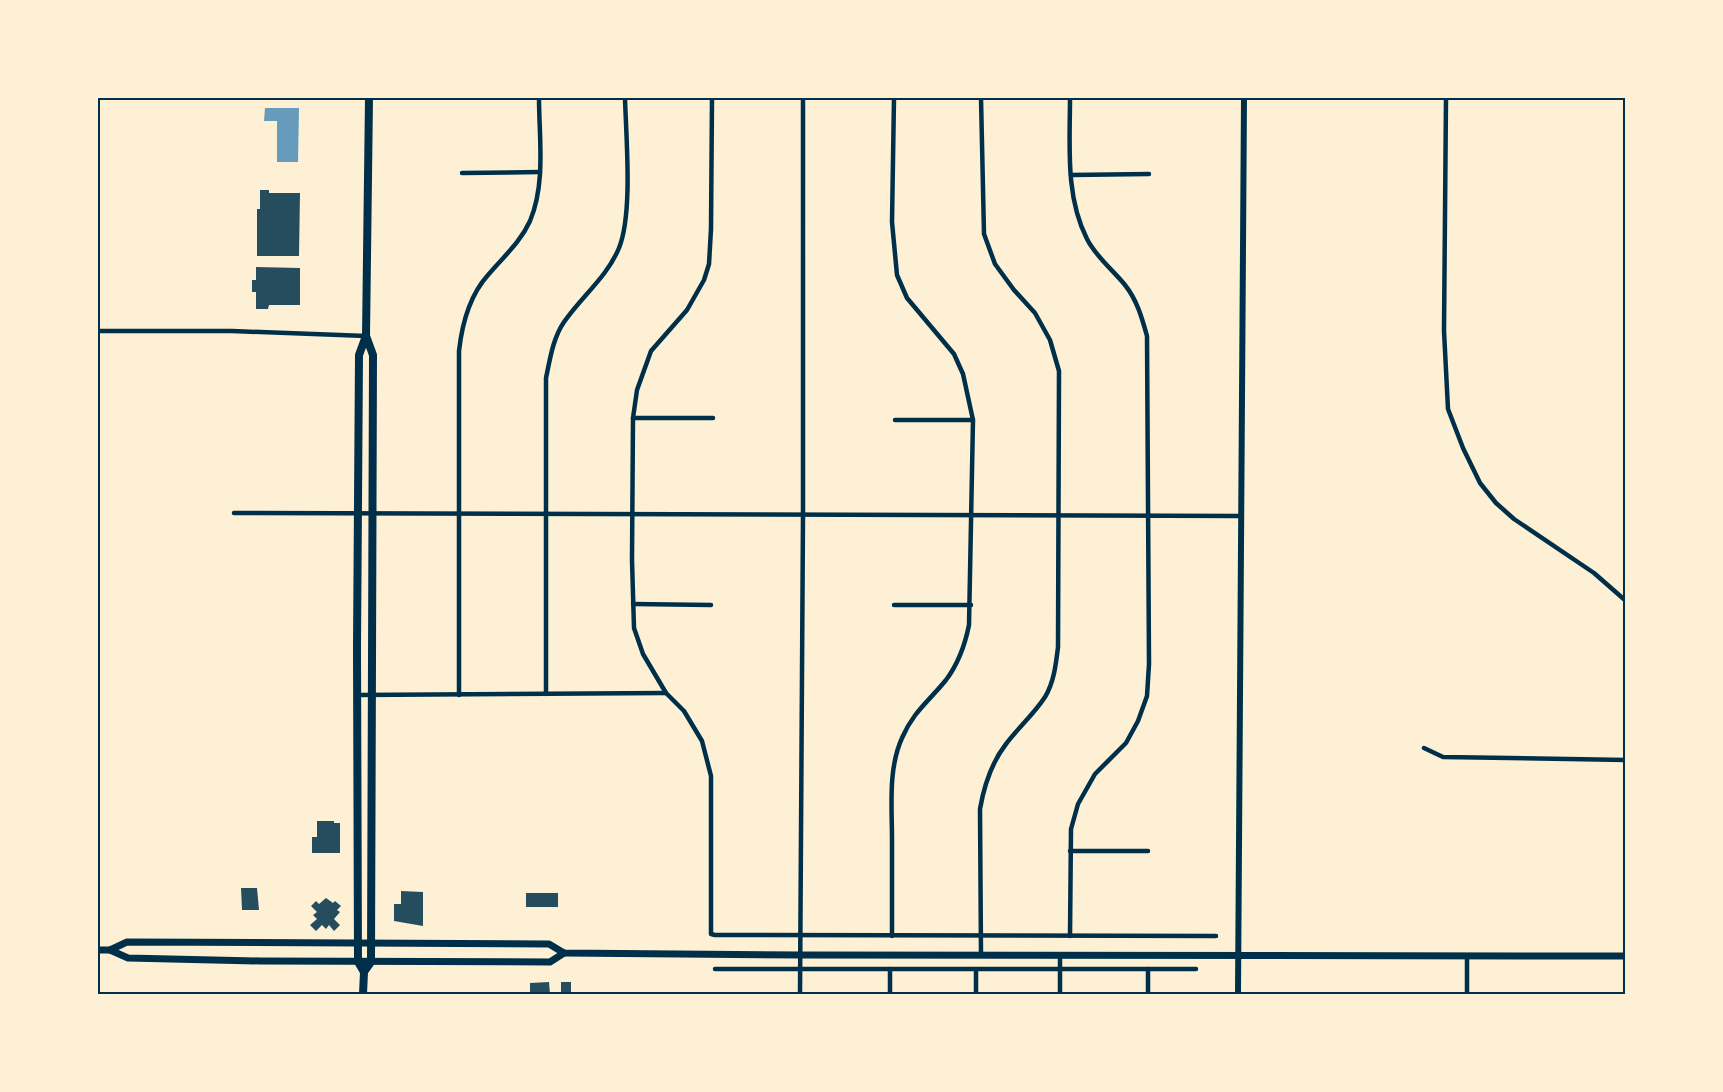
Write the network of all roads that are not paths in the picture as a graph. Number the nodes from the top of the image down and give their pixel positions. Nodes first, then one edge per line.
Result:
1 (369, 98) edge
2 (539, 98) edge
3 (625, 98) edge
4 (712, 98) edge
5 (803, 98) edge
6 (894, 98) edge
7 (981, 98) edge
8 (1070, 98) edge
9 (1244, 98) edge
10 (1446, 98) edge
11 (540, 172) junction
12 (462, 173) dead end
13 (1149, 174) dead end
14 (1071, 175) junction
15 (98, 331) edge
16 (366, 336) junction
17 (633, 418) junction
18 (713, 418) dead end
19 (896, 420) dead end
20 (973, 420) junction
21 (234, 513) dead end
22 (358, 513) junction
23 (371, 513) junction
24 (460, 513) junction
25 (547, 513) junction
26 (633, 514) junction
27 (803, 514) junction
28 (972, 515) junction
29 (1060, 515) junction
30 (1148, 515) junction
31 (1242, 516) junction
32 (1626, 601) edge
33 (633, 604) junction
34 (711, 605) dead end
35 (894, 605) dead end
36 (970, 605) junction
37 (666, 693) junction
38 (546, 694) junction
39 (357, 695) junction
40 (371, 695) junction
41 (459, 695) junction
42 (1424, 748) dead end
43 (1626, 760) edge
44 (1070, 851) junction
45 (1148, 851) dead end
46 (801, 935) junction
47 (892, 936) junction
48 (981, 936) junction
49 (1070, 936) junction
50 (1216, 936) dead end
51 (358, 943) junction
52 (371, 943) junction
53 (98, 950) edge
54 (110, 950) junction
55 (564, 952) junction
56 (801, 955) junction
57 (981, 955) junction
58 (1060, 955) junction
59 (1238, 956) junction
60 (1467, 956) junction
61 (1626, 956) edge
62 (358, 962) junction
63 (371, 962) junction
64 (715, 969) dead end
65 (801, 969) junction
66 (890, 969) junction
67 (976, 969) junction
68 (1060, 969) junction
69 (1148, 969) junction
70 (1196, 969) dead end
71 (364, 972) junction
72 (363, 994) edge
73 (800, 994) edge
74 (890, 994) edge
75 (976, 994) edge
76 (1060, 994) edge
77 (1148, 994) edge
78 (1238, 994) edge
79 (1467, 994) edge

1 - 16 main road
2 - 11 street
3 - 25 street
4 - 17 street
5 - 27 street
6 - 20 street
7 - 29 street
8 - 14 street
9 - 31 street
10 - 32 street
11 - 12 street
11 - 24 street
13 - 14 street
14 - 30 street
15 - 16 street
16 - 22 main road
16 - 23 main road
17 - 18 street
17 - 26 street
19 - 20 street
20 - 28 street
21 - 22 street
22 - 23 street
22 - 39 main road
23 - 24 street
23 - 40 main road
24 - 25 street
24 - 41 street
25 - 26 street
25 - 38 street
26 - 27 street
26 - 33 street
27 - 28 street
27 - 46 street
28 - 29 street
28 - 36 street
29 - 30 street
29 - 48 street
30 - 31 street
30 - 44 street
31 - 59 street
33 - 34 street
33 - 37 street
35 - 36 street
36 - 47 street
37 - 38 street
37 - 46 street
38 - 41 street
39 - 40 street
39 - 51 main road
40 - 41 street
40 - 52 main road
42 - 43 street
44 - 45 street
44 - 49 street
46 - 47 street
46 - 56 street
47 - 48 street
48 - 49 street
48 - 57 street
49 - 50 street
51 - 52 main road
51 - 54 main road
51 - 62 main road
52 - 55 main road
52 - 63 main road
53 - 54 main road
54 - 62 main road
55 - 56 main road
55 - 63 main road
56 - 57 main road
56 - 65 street
57 - 58 main road
58 - 59 main road
58 - 68 street
59 - 60 main road
59 - 78 street
60 - 61 main road
60 - 79 street
62 - 63 main road
62 - 71 main road
63 - 71 main road
64 - 65 street
65 - 66 street
65 - 73 street
66 - 67 street
66 - 74 street
67 - 68 street
67 - 75 street
68 - 69 street
68 - 76 street
69 - 70 street
69 - 77 street
71 - 72 main road

